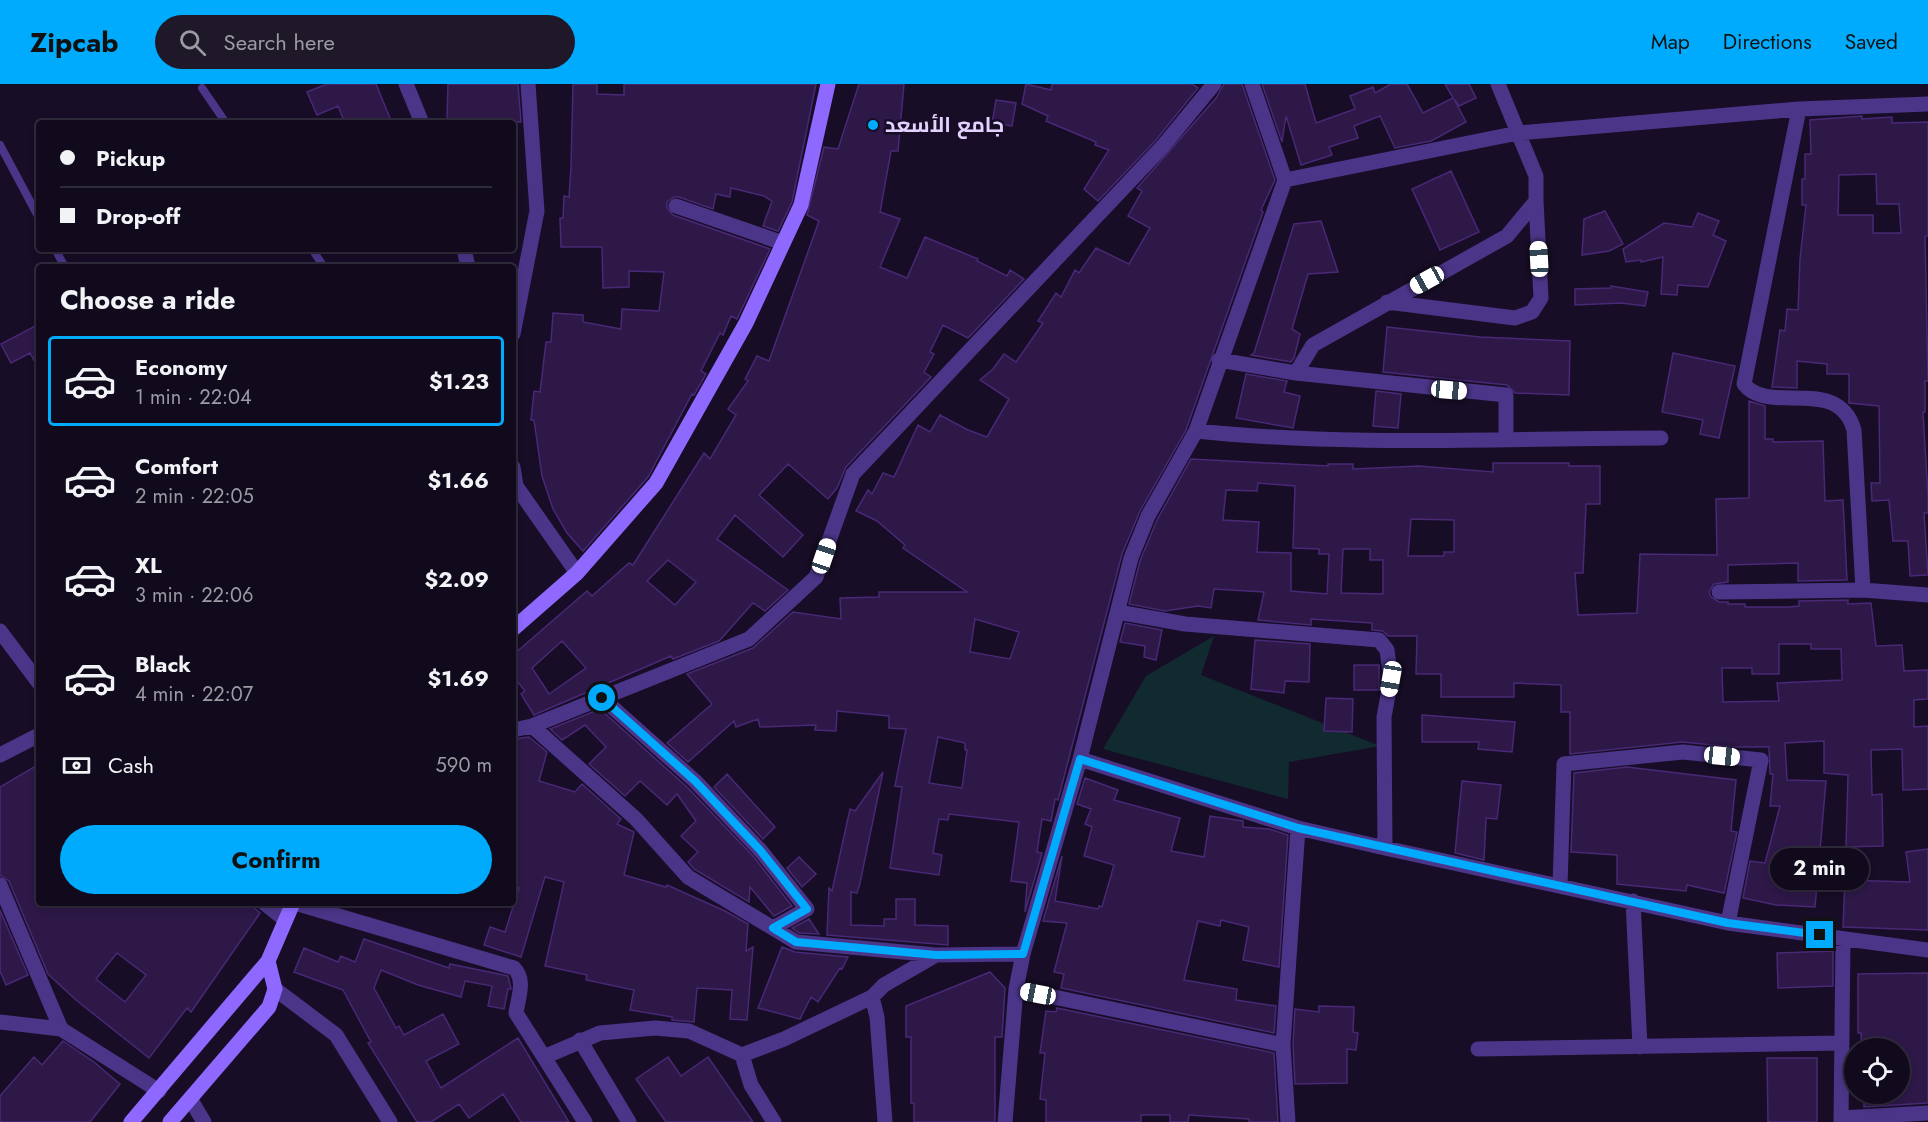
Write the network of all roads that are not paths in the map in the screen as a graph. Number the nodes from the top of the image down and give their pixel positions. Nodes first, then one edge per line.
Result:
1 (406, 84) edge
2 (528, 84) edge
3 (828, 84) edge
4 (1215, 84) edge
5 (1252, 84) edge
6 (1497, 84) edge
7 (202, 88) dead end
8 (1928, 104) edge
9 (1799, 109) junction
10 (224, 120) edge
11 (421, 120) edge
12 (1518, 133) junction
13 (0, 145) edge
14 (1285, 180) junction
15 (1536, 201) junction
16 (676, 206) dead end
17 (36, 212) edge
18 (783, 243) junction
19 (1387, 302) junction
20 (516, 319) edge
21 (1219, 360) junction
22 (1296, 373) junction
23 (1196, 431) junction
24 (1661, 438) dead end
25 (1506, 439) junction
26 (516, 486) edge
27 (577, 573) junction
28 (1863, 590) junction
29 (1719, 592) dead end
30 (1928, 595) edge
31 (1118, 612) junction
32 (516, 627) edge
33 (0, 631) edge
34 (36, 679) edge
35 (602, 698) junction
36 (532, 726) junction
37 (516, 729) edge
38 (36, 737) edge
39 (0, 755) edge
40 (1080, 759) junction
41 (1298, 828) junction
42 (1385, 848) junction
43 (0, 885) edge
44 (1560, 885) junction
45 (1633, 901) junction
46 (268, 906) edge
47 (292, 906) edge
48 (304, 906) edge
49 (284, 919) junction
50 (1728, 923) junction
51 (773, 928) junction
52 (1843, 939) junction
53 (1928, 950) edge
54 (1023, 954) junction
55 (936, 955) junction
56 (268, 961) junction
57 (275, 989) junction
58 (1016, 989) junction
59 (872, 997) junction
60 (0, 1022) edge
61 (62, 1029) junction
62 (580, 1040) junction
63 (1842, 1043) junction
64 (1283, 1045) junction
65 (1641, 1047) junction
66 (1478, 1049) dead end
67 (742, 1055) junction
68 (544, 1057) junction
69 (159, 1091) junction
70 (190, 1100) junction
71 (1928, 1113) edge
72 (1841, 1120) edge
73 (131, 1122) edge
74 (170, 1122) edge
75 (204, 1122) edge
76 (390, 1122) edge
77 (585, 1122) edge
78 (629, 1122) edge
79 (774, 1122) edge
80 (885, 1122) edge
81 (1005, 1122) edge
82 (1288, 1122) edge

1 - 11 street
2 - 20 street
3 - 18 street
4 - 35 street
5 - 14 street
6 - 12 street
7 - 10 lane
8 - 9 street
9 - 12 street
9 - 28 street
12 - 14 street
12 - 15 street
13 - 17 lane
14 - 21 street
15 - 19 street
15 - 19 street
16 - 18 street
18 - 27 street
19 - 22 street
21 - 22 street
21 - 23 street
22 - 25 street
23 - 25 street
23 - 31 street
24 - 25 street
26 - 27 street
27 - 32 street
28 - 29 street
28 - 30 street
31 - 40 street
31 - 42 street
33 - 34 street
35 - 36 street
35 - 51 street
36 - 37 street
36 - 51 street
38 - 39 street
40 - 41 street
40 - 54 street
41 - 42 street
41 - 64 street
42 - 44 street
43 - 61 street
44 - 45 street
44 - 50 street
45 - 50 street
45 - 65 street
46 - 49 street
47 - 49 street
48 - 68 street
49 - 56 street
50 - 52 street
51 - 55 street
52 - 53 street
52 - 63 street
54 - 55 street
54 - 58 street
55 - 59 street
56 - 57 street
56 - 69 street
57 - 70 street
57 - 76 street
58 - 64 street
58 - 81 street
59 - 67 street
59 - 80 street
60 - 61 street
61 - 69 street
62 - 67 street
62 - 68 street
62 - 78 street
63 - 65 street
63 - 72 street
64 - 82 street
65 - 66 street
67 - 79 street
68 - 77 street
69 - 73 street
70 - 74 street
70 - 75 street
71 - 72 street

